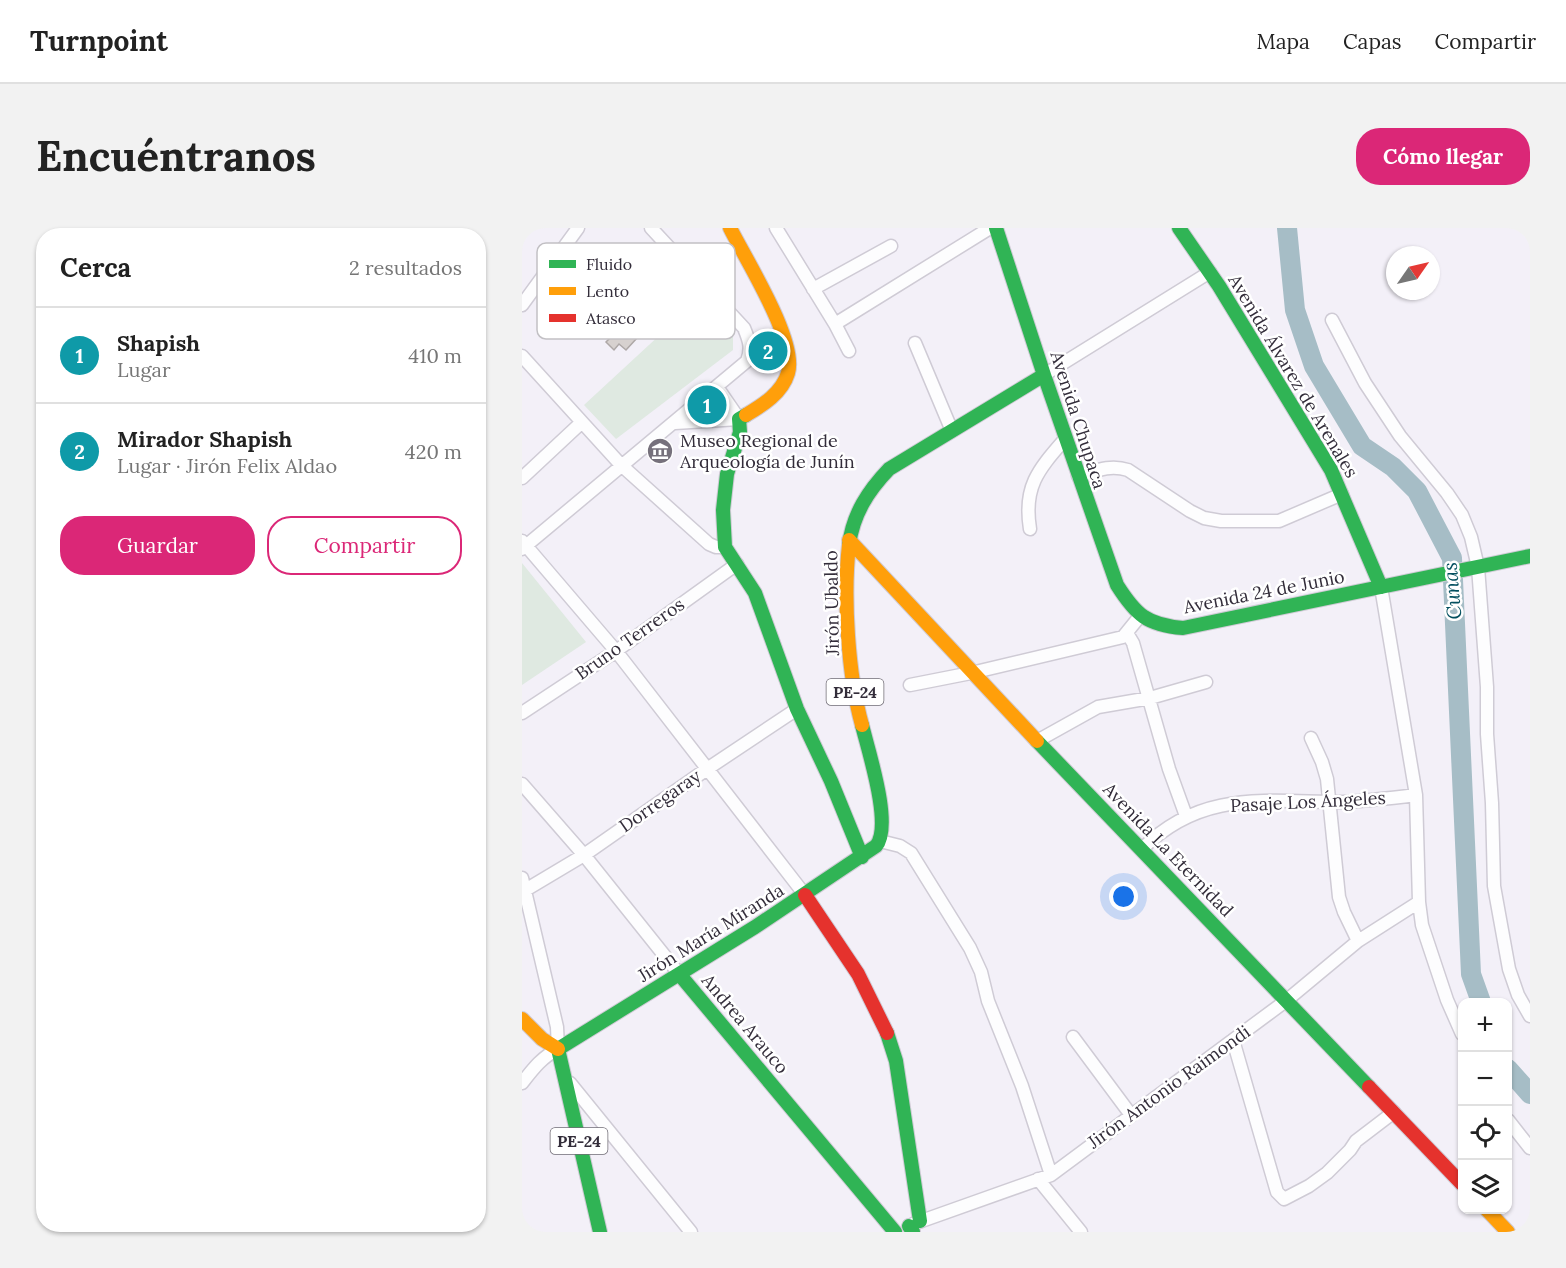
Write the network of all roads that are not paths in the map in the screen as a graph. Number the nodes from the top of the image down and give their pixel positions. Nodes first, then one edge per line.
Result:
1 (578, 228) edge
2 (651, 228) edge
3 (730, 228) edge
4 (776, 228) edge
5 (990, 228) edge
6 (996, 228) edge
7 (1179, 228) edge
8 (567, 243) edge
9 (665, 243) edge
10 (891, 246) dead end
11 (1210, 272) junction
12 (537, 284) edge
13 (813, 289) junction
14 (522, 305) edge
15 (735, 318) edge
16 (1332, 320) dead end
17 (835, 324) junction
18 (915, 343) dead end
19 (849, 351) dead end
20 (522, 356) edge
21 (1044, 375) junction
22 (717, 387) junction
23 (739, 419) junction
24 (582, 422) junction
25 (675, 423) junction
26 (952, 431) junction
27 (1065, 439) junction
28 (621, 465) junction
29 (1078, 476) junction
30 (522, 478) edge
31 (1342, 494) junction
32 (1030, 529) dead end
33 (849, 540) junction
34 (523, 545) edge
35 (724, 547) junction
36 (1530, 556) edge
37 (737, 564) junction
38 (1474, 568) junction
39 (1381, 587) junction
40 (1140, 616) junction
41 (1127, 633) junction
42 (616, 651) junction
43 (971, 673) junction
44 (1206, 682) dead end
45 (910, 685) dead end
46 (1150, 698) junction
47 (797, 709) junction
48 (522, 713) edge
49 (1311, 738) dead end
50 (1037, 741) junction
51 (707, 768) junction
52 (522, 784) edge
53 (1416, 795) junction
54 (1330, 801) junction
55 (1186, 816) junction
56 (880, 842) junction
57 (1142, 849) junction
58 (584, 855) junction
59 (862, 856) junction
60 (523, 887) edge
61 (805, 895) junction
62 (1419, 902) junction
63 (1358, 941) junction
64 (680, 975) junction
65 (1287, 1000) junction
66 (1530, 1016) edge
67 (522, 1018) edge
68 (1458, 1024) edge
69 (1073, 1037) dead end
70 (1233, 1040) junction
71 (558, 1049) junction
72 (565, 1078) junction
73 (522, 1083) edge
74 (1394, 1112) junction
75 (1131, 1115) junction
76 (1512, 1125) edge
77 (1530, 1148) edge
78 (1045, 1177) junction
79 (1458, 1180) edge
80 (1492, 1214) edge
81 (907, 1229) edge
82 (600, 1232) edge
83 (691, 1232) edge
84 (1081, 1232) edge
85 (1508, 1232) edge

1 - 8 street
2 - 9 street
3 - 23 main road
4 - 13 street
5 - 17 street
6 - 21 main road, Avenida Chupaca
7 - 11 main road, Avenida Álvarez de Arenales
10 - 13 street
11 - 21 street
11 - 31 main road, Avenida Álvarez de Arenales
12 - 14 street
13 - 17 street
15 - 22 street
16 - 38 street
17 - 19 street
18 - 26 street
20 - 24 street
21 - 26 main road, PE-24
21 - 27 main road, Avenida Chupaca
22 - 23 street
22 - 25 street
23 - 25 street
23 - 35 main road
24 - 28 street
24 - 30 street
25 - 28 street
26 - 33 main road, PE-24
27 - 29 main road, Avenida Chupaca
27 - 32 street
28 - 34 street
28 - 35 street
29 - 31 street
29 - 40 main road, Avenida Chupaca
31 - 39 main road, Avenida Álvarez de Arenales
33 - 43 main road, Avenida La Eternidad
33 - 56 main road, Jirón Ubaldo / PE-24
34 - 42 street
35 - 37 main road
36 - 38 main road, Avenida 24 de Junio
37 - 42 street, Bruno Terreros
37 - 47 main road
38 - 39 main road, Avenida 24 de Junio
38 - 66 street
39 - 40 main road, Avenida 24 de Junio
39 - 53 street, Avenida Álvarez de Arenales
40 - 41 street
41 - 43 street
41 - 46 street
42 - 48 street, Bruno Terreros
42 - 51 street
43 - 45 street
43 - 50 main road, Avenida La Eternidad
44 - 46 street
46 - 50 street
46 - 55 street
47 - 51 street, Dorregaray
47 - 59 main road
49 - 54 street
50 - 57 main road, Avenida La Eternidad
51 - 58 street, Dorregaray
51 - 61 street
52 - 58 street, Andrea Arauco
53 - 54 street, Pasaje Los Ángeles
53 - 62 street, Avenida Álvarez de Arenales
54 - 55 street, Pasaje Los Ángeles
54 - 63 street
55 - 57 street, Pasaje Los Ángeles
56 - 59 main road, Jirón María Miranda
56 - 78 street
57 - 65 main road, Avenida La Eternidad
58 - 60 street, Dorregaray
58 - 64 street, Andrea Arauco
59 - 61 main road, Jirón María Miranda
60 - 71 street
61 - 64 main road, Jirón María Miranda
61 - 81 main road
62 - 63 street, Jirón Antonio Raimondi
62 - 68 street, Avenida Álvarez de Arenales
63 - 65 street, Jirón Antonio Raimondi
64 - 71 main road, Jirón María Miranda
64 - 81 main road, Andrea Arauco
65 - 70 street, Jirón Antonio Raimondi
65 - 74 main road, Avenida La Eternidad
67 - 71 main road
69 - 75 street
70 - 74 street
70 - 75 street, Jirón Antonio Raimondi
71 - 72 main road, PE-24
71 - 73 street
72 - 82 main road, PE-24
72 - 83 street
74 - 79 main road, Avenida La Eternidad
75 - 78 street, Jirón Antonio Raimondi
76 - 77 street
78 - 81 street, Jirón Antonio Raimondi
78 - 84 street
80 - 85 main road

